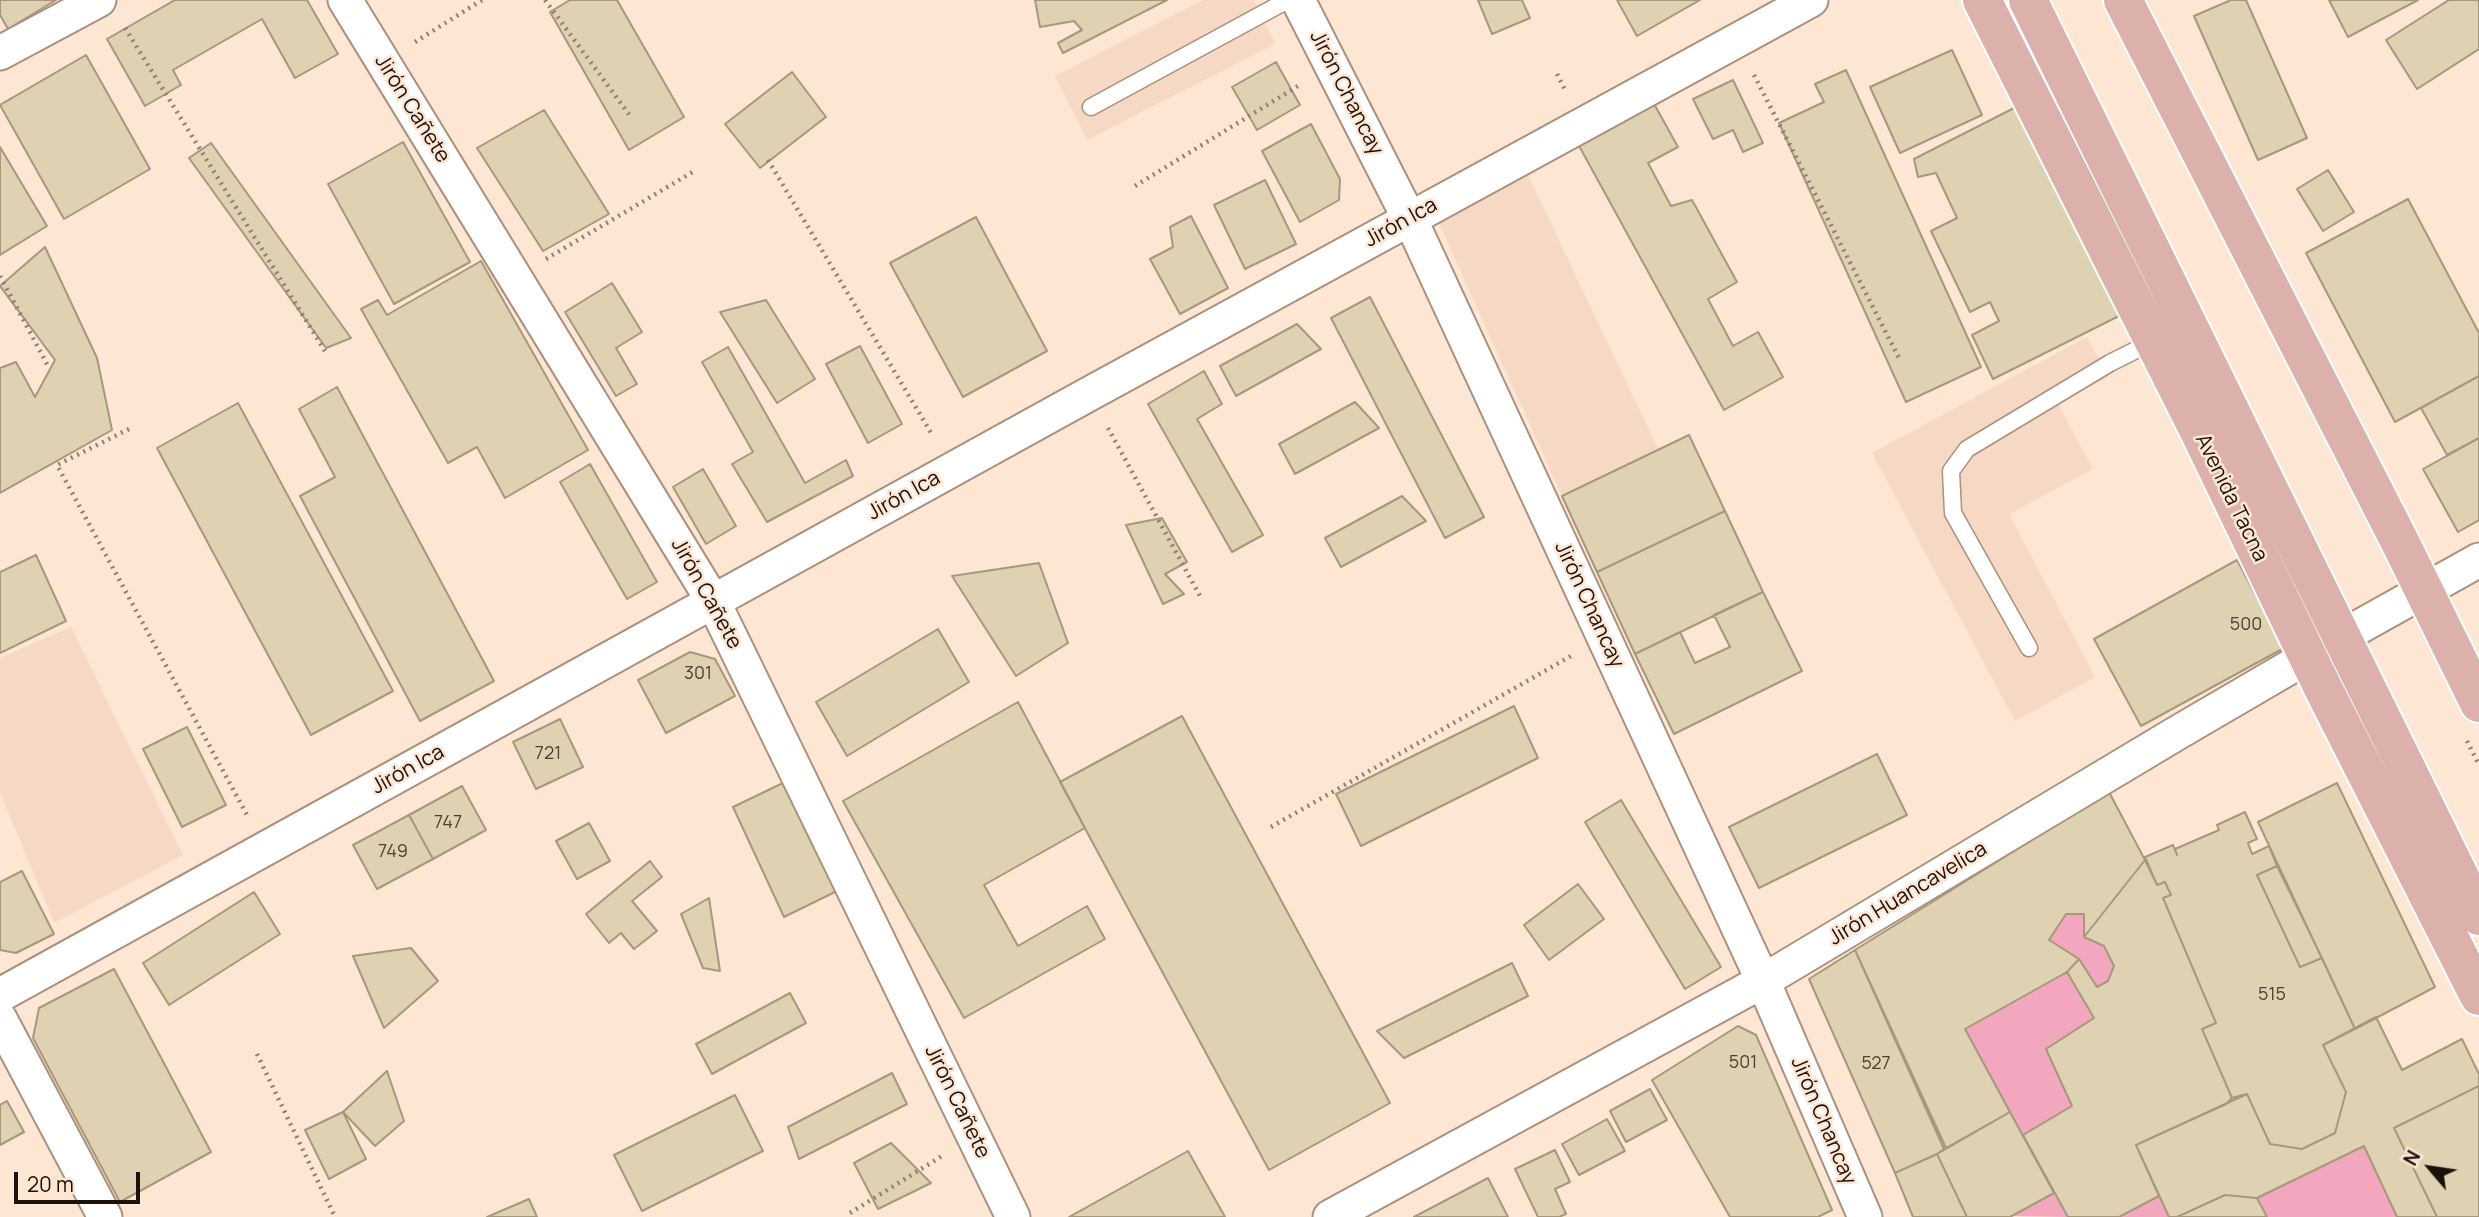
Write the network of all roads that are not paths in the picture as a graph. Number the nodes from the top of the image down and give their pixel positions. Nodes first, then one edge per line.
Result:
1 (99, 0) edge
2 (345, 0) edge
3 (1288, 0) edge
4 (1298, 0) edge
5 (1811, 0) edge
6 (1982, 0) edge
7 (2028, 0) edge
8 (2123, 0) edge
9 (0, 53) edge
10 (1091, 107) dead end
11 (1410, 218) junction
12 (2154, 341) junction
13 (2479, 560) edge
14 (2434, 586) junction
15 (713, 601) junction
16 (2343, 636) junction
17 (2029, 648) dead end
18 (2308, 657) junction
19 (2479, 703) edge
20 (2479, 916) edge
21 (1763, 981) junction
22 (0, 995) edge
23 (2479, 996) edge
24 (0, 1019) edge
25 (105, 1217) edge
26 (1013, 1217) edge
27 (1330, 1217) edge
28 (1865, 1217) edge

1 - 9 street
2 - 15 street, Jirón Cañete
3 - 10 lane
4 - 11 street, Jirón Chancay
5 - 11 street, Jirón Ica
6 - 12 main road, Avenida Tacna
7 - 16 main road, Avenida Tacna
8 - 14 main road
11 - 15 street, Jirón Ica
11 - 21 street, Jirón Chancay
12 - 17 lane
12 - 18 main road, Avenida Tacna
13 - 14 street, Jirón Huancavelica
14 - 16 street, Jirón Huancavelica
14 - 19 main road
15 - 22 street, Jirón Ica
15 - 26 street, Jirón Cañete
16 - 18 street, Jirón Huancavelica
16 - 20 main road, Avenida Tacna
18 - 21 street, Jirón Huancavelica
18 - 23 main road, Avenida Tacna
21 - 27 street, Jirón Huancavelica
21 - 28 street, Jirón Chancay
24 - 25 street

